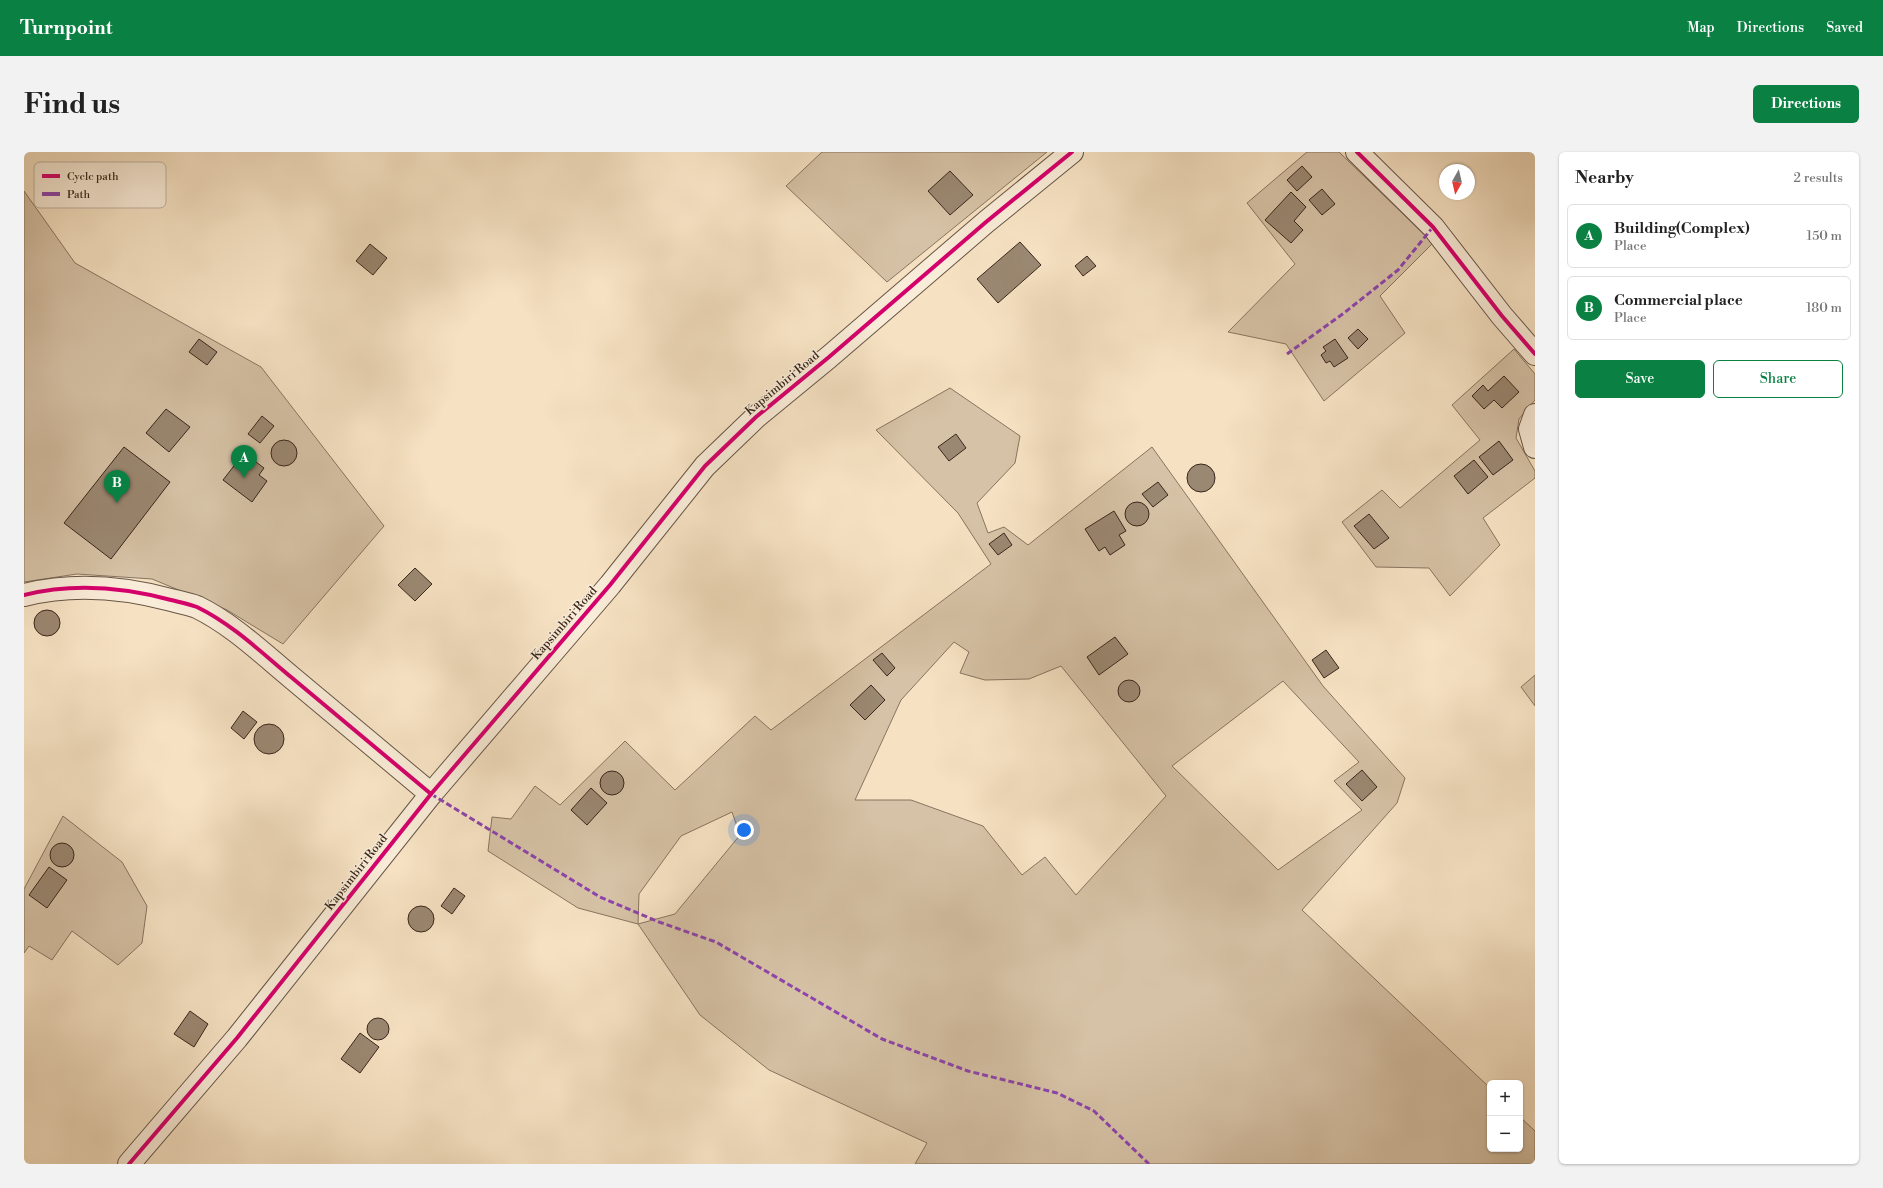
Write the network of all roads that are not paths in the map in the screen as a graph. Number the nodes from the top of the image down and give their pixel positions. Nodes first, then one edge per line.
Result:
1 (1072, 152) edge
2 (1357, 152) edge
3 (1535, 354) edge
4 (1535, 415) edge
5 (1535, 447) edge
6 (24, 595) edge
7 (431, 794) junction
8 (129, 1164) edge

1 - 7 street, Kapsimbiri Road
2 - 3 street
4 - 5 street
6 - 7 street
7 - 8 street, Kapsimbiri Road

